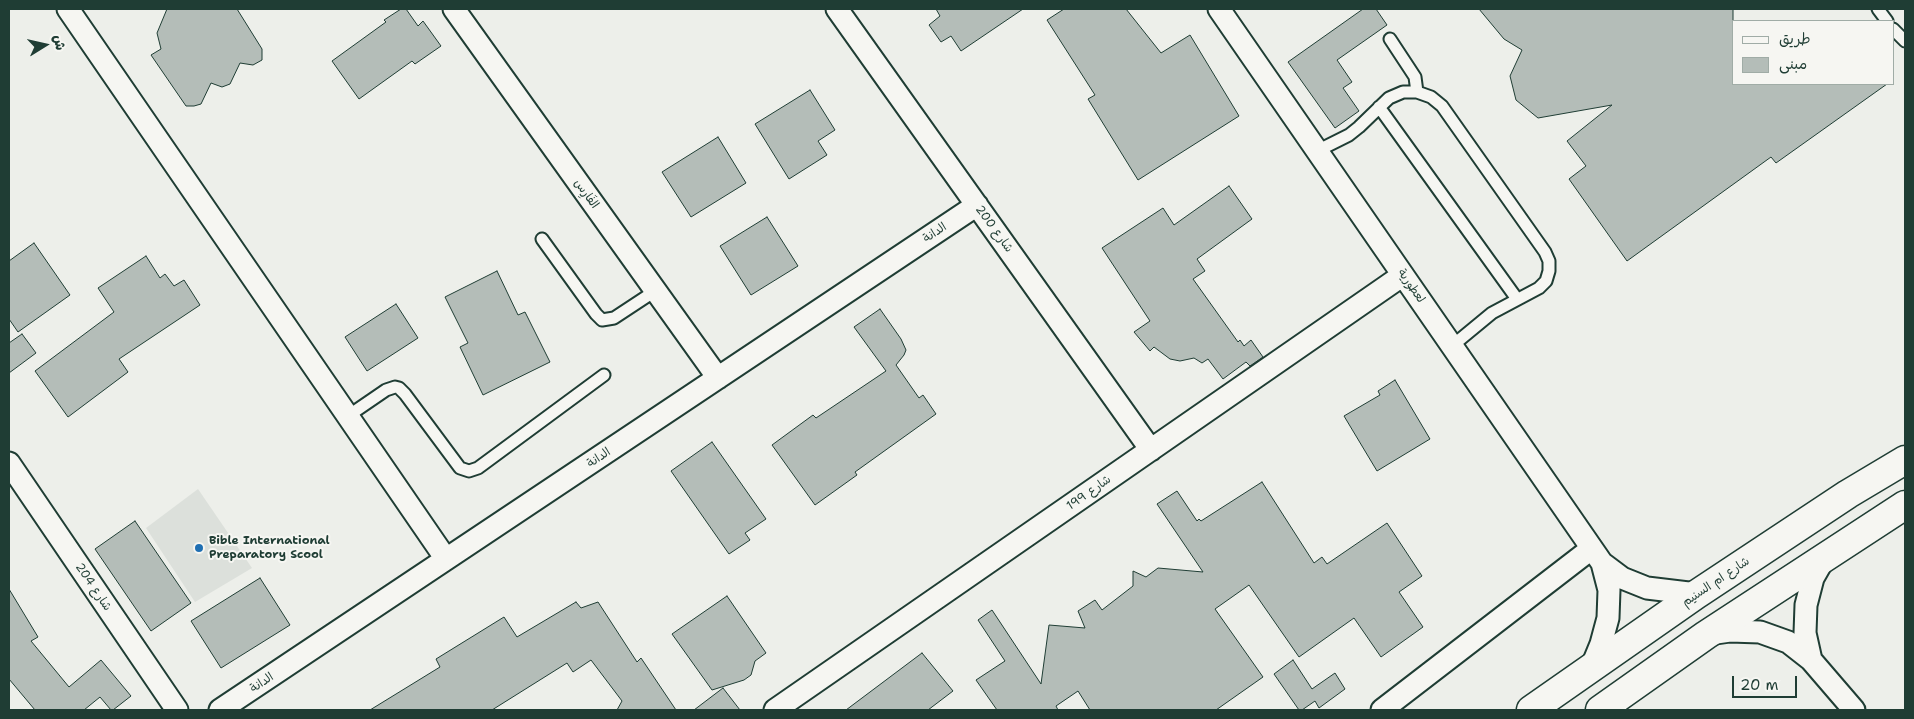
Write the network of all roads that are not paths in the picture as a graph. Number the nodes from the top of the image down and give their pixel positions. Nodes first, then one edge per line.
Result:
1 (68, 9) edge
2 (454, 9) edge
3 (837, 9) edge
4 (1219, 9) edge
5 (1878, 9) edge
6 (1886, 20) edge
7 (1894, 30) edge
8 (1390, 39) dead end
9 (1905, 41) edge
10 (1417, 92) junction
11 (1379, 107) junction
12 (1317, 151) junction
13 (977, 205) junction
14 (542, 239) dead end
15 (1403, 275) junction
16 (655, 291) junction
17 (1517, 299) junction
18 (1452, 346) junction
19 (604, 375) dead end
20 (718, 378) junction
21 (348, 416) junction
22 (1151, 450) junction
23 (1905, 460) edge
24 (9, 463) edge
25 (1905, 505) edge
26 (1827, 555) junction
27 (1596, 556) junction
28 (446, 560) junction
29 (1697, 594) junction
30 (1706, 635) junction
31 (1811, 660) junction
32 (1592, 666) junction
33 (177, 710) edge
34 (220, 710) edge
35 (775, 710) edge
36 (1382, 710) edge
37 (1531, 710) edge
38 (1600, 710) edge
39 (1854, 710) edge

1 - 21 street
2 - 16 street, الفَارِس
3 - 13 street, شارع 200
4 - 12 street, لعطورية
5 - 6 lane
7 - 9 lane
8 - 10 lane
10 - 11 lane
10 - 17 lane
11 - 12 lane
11 - 17 lane
12 - 15 street, لعطورية
13 - 20 street, الدانة
13 - 22 street, شارع 200
14 - 16 lane
15 - 18 street, لعطورية
15 - 22 street, شارع 199
16 - 20 street, الفَارِس
17 - 18 lane
18 - 27 street, لعطورية
19 - 21 lane
20 - 28 street, الدانة
21 - 28 street
22 - 35 street, شارع 199
23 - 29 main road, شارع ام السنيم
24 - 33 street, شارع 204
25 - 26 main road
26 - 30 main road
26 - 31 street
27 - 29 street, لعطورية
27 - 32 street, لعطورية
27 - 36 street
28 - 34 street, الدانة
29 - 32 main road, شارع ام السنيم
30 - 31 street
30 - 38 main road
31 - 39 street
32 - 37 main road, شارع ام السنيم

